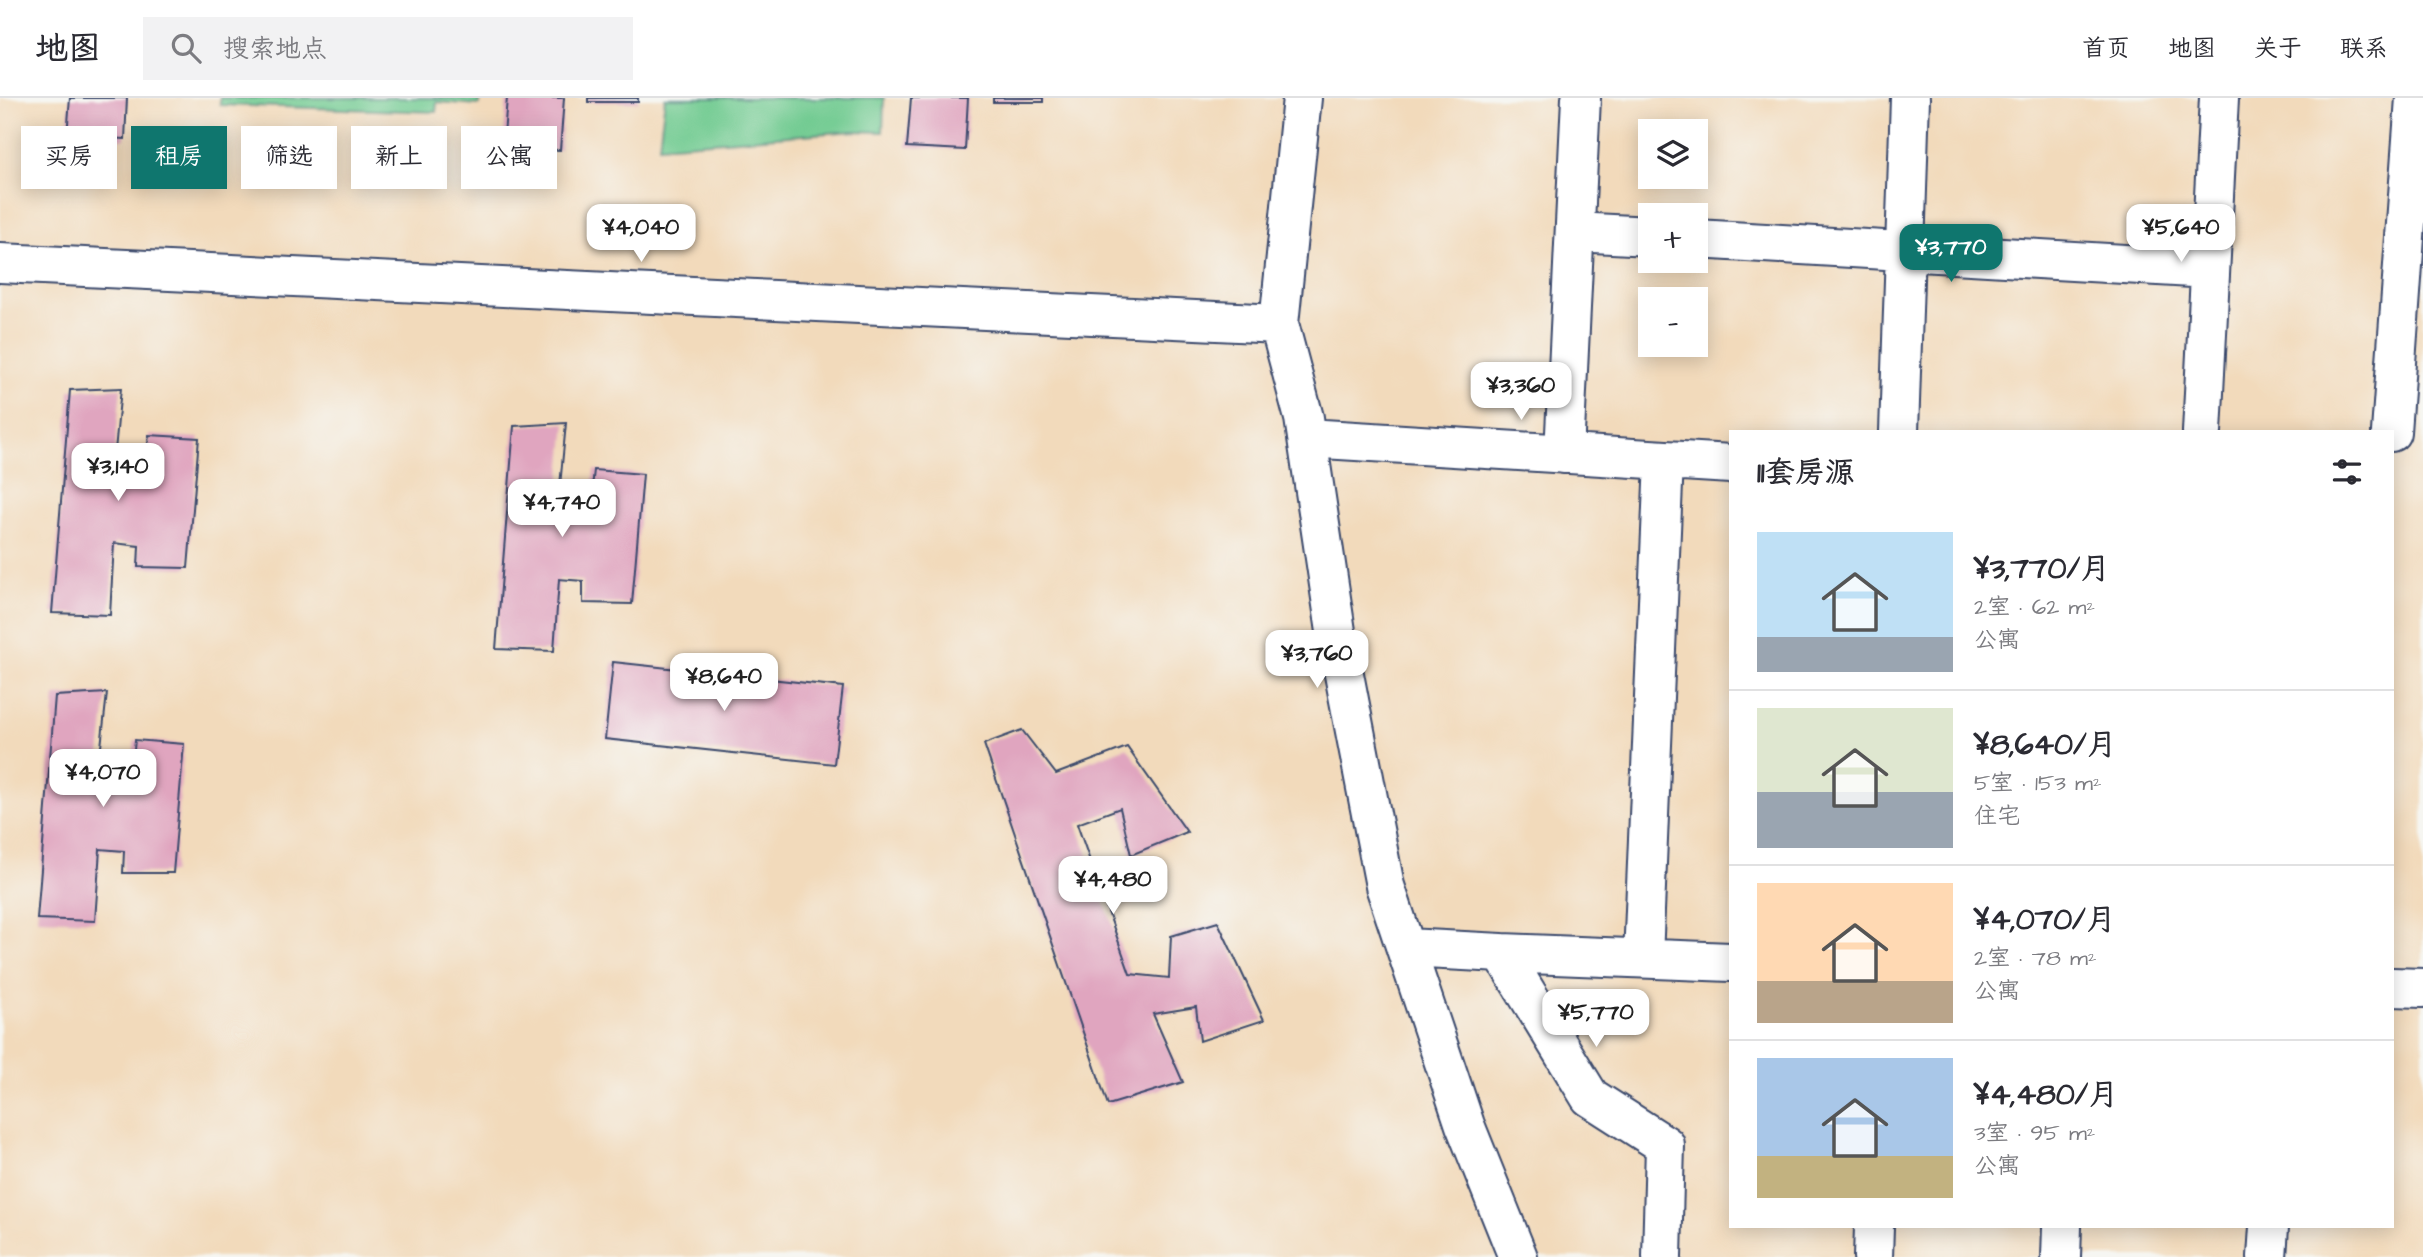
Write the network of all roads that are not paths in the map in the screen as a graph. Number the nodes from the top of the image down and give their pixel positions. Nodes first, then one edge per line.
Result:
1 (1302, 98) edge
2 (1581, 98) edge
3 (1910, 98) edge
4 (2219, 98) edge
5 (2415, 98) edge
6 (1574, 232) junction
7 (1638, 235) edge
8 (1708, 240) edge
9 (2414, 244) edge
10 (0, 263) edge
11 (2210, 269) junction
12 (1279, 324) junction
13 (1899, 430) edge
14 (2202, 430) edge
15 (2391, 430) edge
16 (1307, 438) junction
17 (1564, 454) junction
18 (1664, 460) junction
19 (1729, 464) edge
20 (1406, 948) junction
21 (1502, 953) junction
22 (1643, 958) junction
23 (1729, 962) edge
24 (2394, 987) edge
25 (2423, 988) edge
26 (1874, 1228) edge
27 (2062, 1228) edge
28 (2269, 1228) edge
29 (1518, 1257) edge
30 (1662, 1257) edge
31 (1873, 1257) edge
32 (2061, 1257) edge
33 (2267, 1257) edge

1 - 12 street
2 - 6 street
3 - 13 street
4 - 11 street
5 - 9 street
6 - 7 street
6 - 17 street
8 - 11 street
9 - 15 street
10 - 12 street
11 - 14 street
12 - 16 street
16 - 17 street
16 - 20 street
17 - 18 street
18 - 19 street
18 - 22 street
20 - 21 street
20 - 29 street
21 - 22 street
21 - 30 street
22 - 23 street
24 - 25 street
26 - 31 street
27 - 32 street
28 - 33 street

